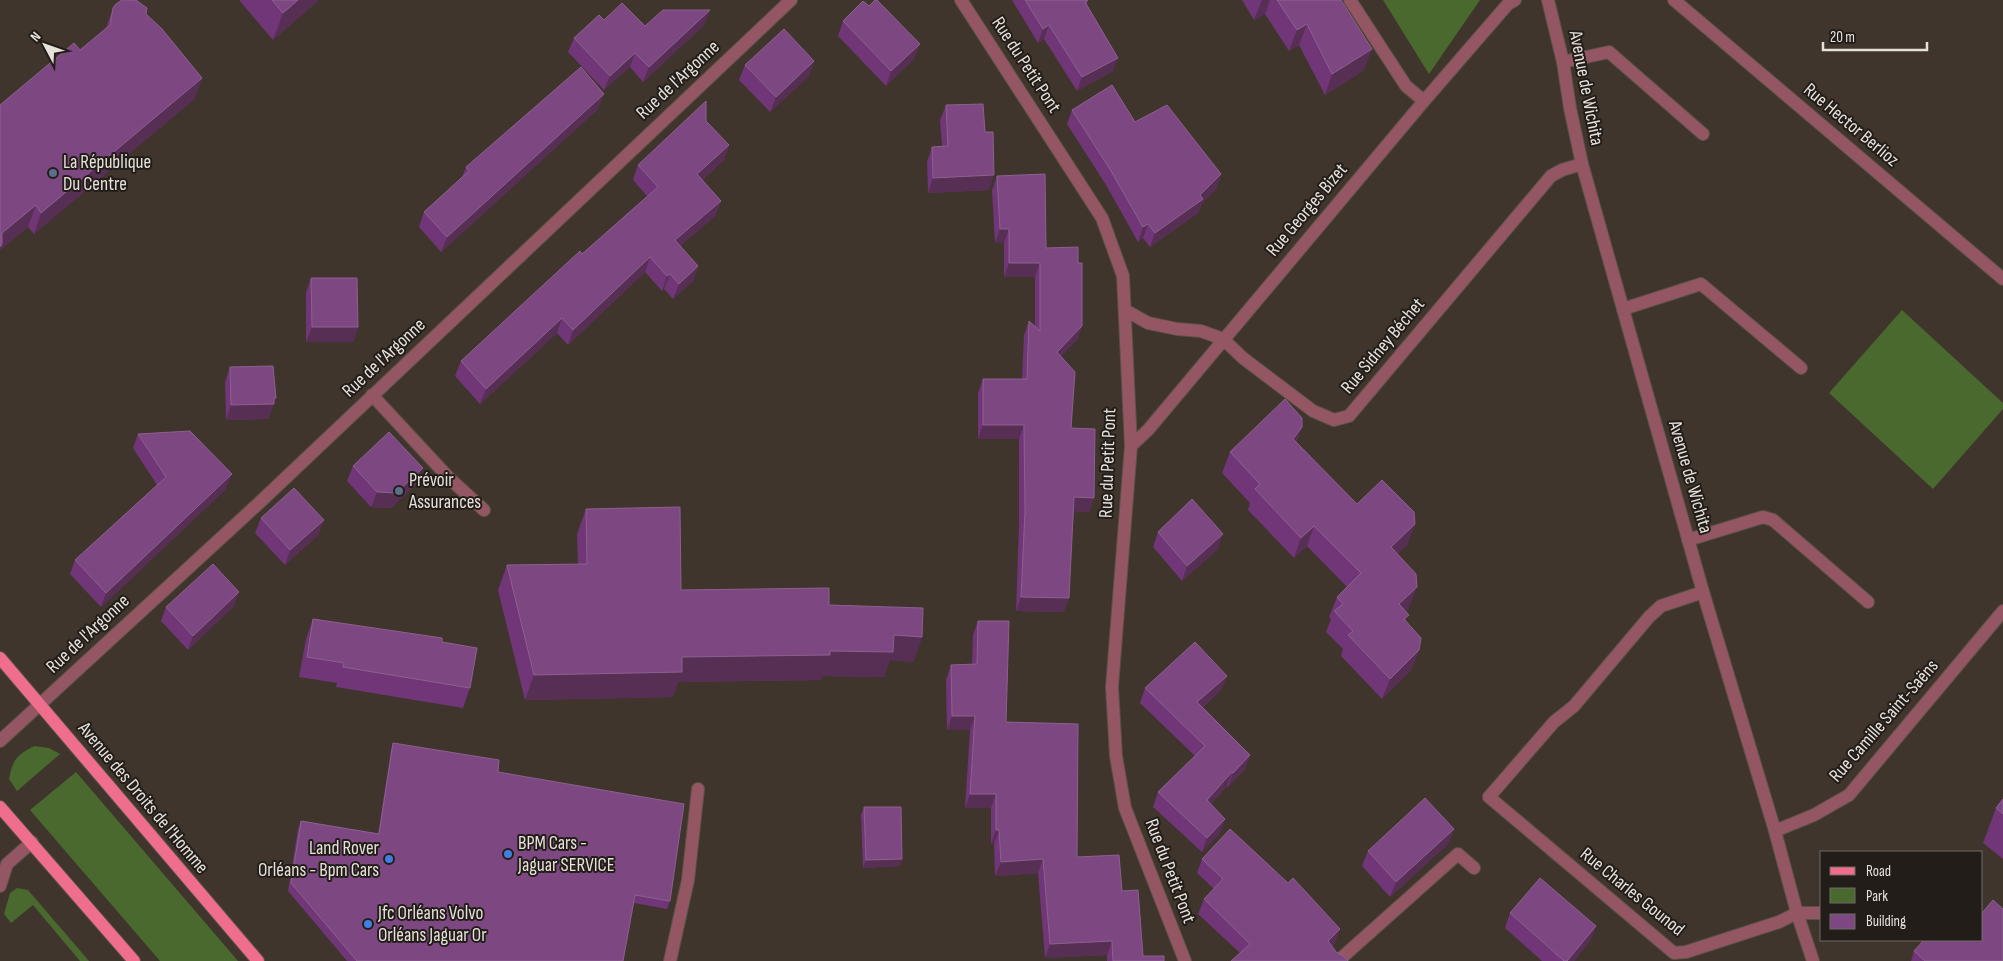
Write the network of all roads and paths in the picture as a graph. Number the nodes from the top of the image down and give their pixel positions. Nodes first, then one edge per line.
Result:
1 (791, 0) edge
2 (961, 0) edge
3 (1350, 0) edge
4 (1515, 0) edge
5 (1548, 0) edge
6 (1674, 0) edge
7 (1563, 62) junction
8 (1424, 101) junction
9 (1703, 134) dead end
10 (1582, 164) junction
11 (2003, 279) edge
12 (1623, 309) junction
13 (1125, 310) junction
14 (1223, 339) junction
15 (1801, 368) dead end
16 (372, 396) junction
17 (1131, 446) junction
18 (484, 510) dead end
19 (1688, 540) junction
20 (1703, 592) junction
21 (1868, 602) dead end
22 (2003, 611) edge
23 (0, 658) edge
24 (39, 704) junction
25 (0, 741) edge
26 (698, 789) dead end
27 (0, 806) edge
28 (1775, 831) junction
29 (32, 842) junction
30 (1474, 868) dead end
31 (0, 886) edge
32 (1797, 913) junction
33 (1820, 913) edge
34 (134, 961) edge
35 (258, 961) edge
36 (670, 961) edge
37 (1185, 961) edge
38 (1338, 961) edge
39 (1813, 961) edge

1 - 16 street, Rue de l'Argonne
2 - 13 street, Rue du Petit Pont
3 - 8 street
4 - 8 street, Rue Georges Bizet
5 - 7 street, Avenue de Wichita
6 - 11 street, Rue Hector Berlioz
7 - 9 street
7 - 10 street, Avenue de Wichita
8 - 14 street, Rue Georges Bizet
10 - 12 street, Avenue de Wichita
10 - 14 street, Rue Sidney Béchet
12 - 15 street
12 - 19 street, Avenue de Wichita
13 - 14 street, Rue Sidney Béchet
13 - 17 street, Rue du Petit Pont
14 - 17 street, Rue Georges Bizet
16 - 18 street
16 - 24 street, Rue de l'Argonne
17 - 37 street, Rue du Petit Pont
19 - 20 street, Avenue de Wichita
19 - 21 street
20 - 28 street, Avenue de Wichita
20 - 32 street, Rue Charles Gounod
22 - 28 street, Rue Camille Saint-Saëns
23 - 24 main road, Avenue des Droits de l'Homme
24 - 25 street, Rue de l'Argonne
24 - 35 main road, Avenue des Droits de l'Homme
26 - 36 street
27 - 29 main road
28 - 32 street, Avenue de Wichita
29 - 31 street
29 - 34 main road
30 - 38 street
32 - 33 street
32 - 39 street, Avenue de Wichita

